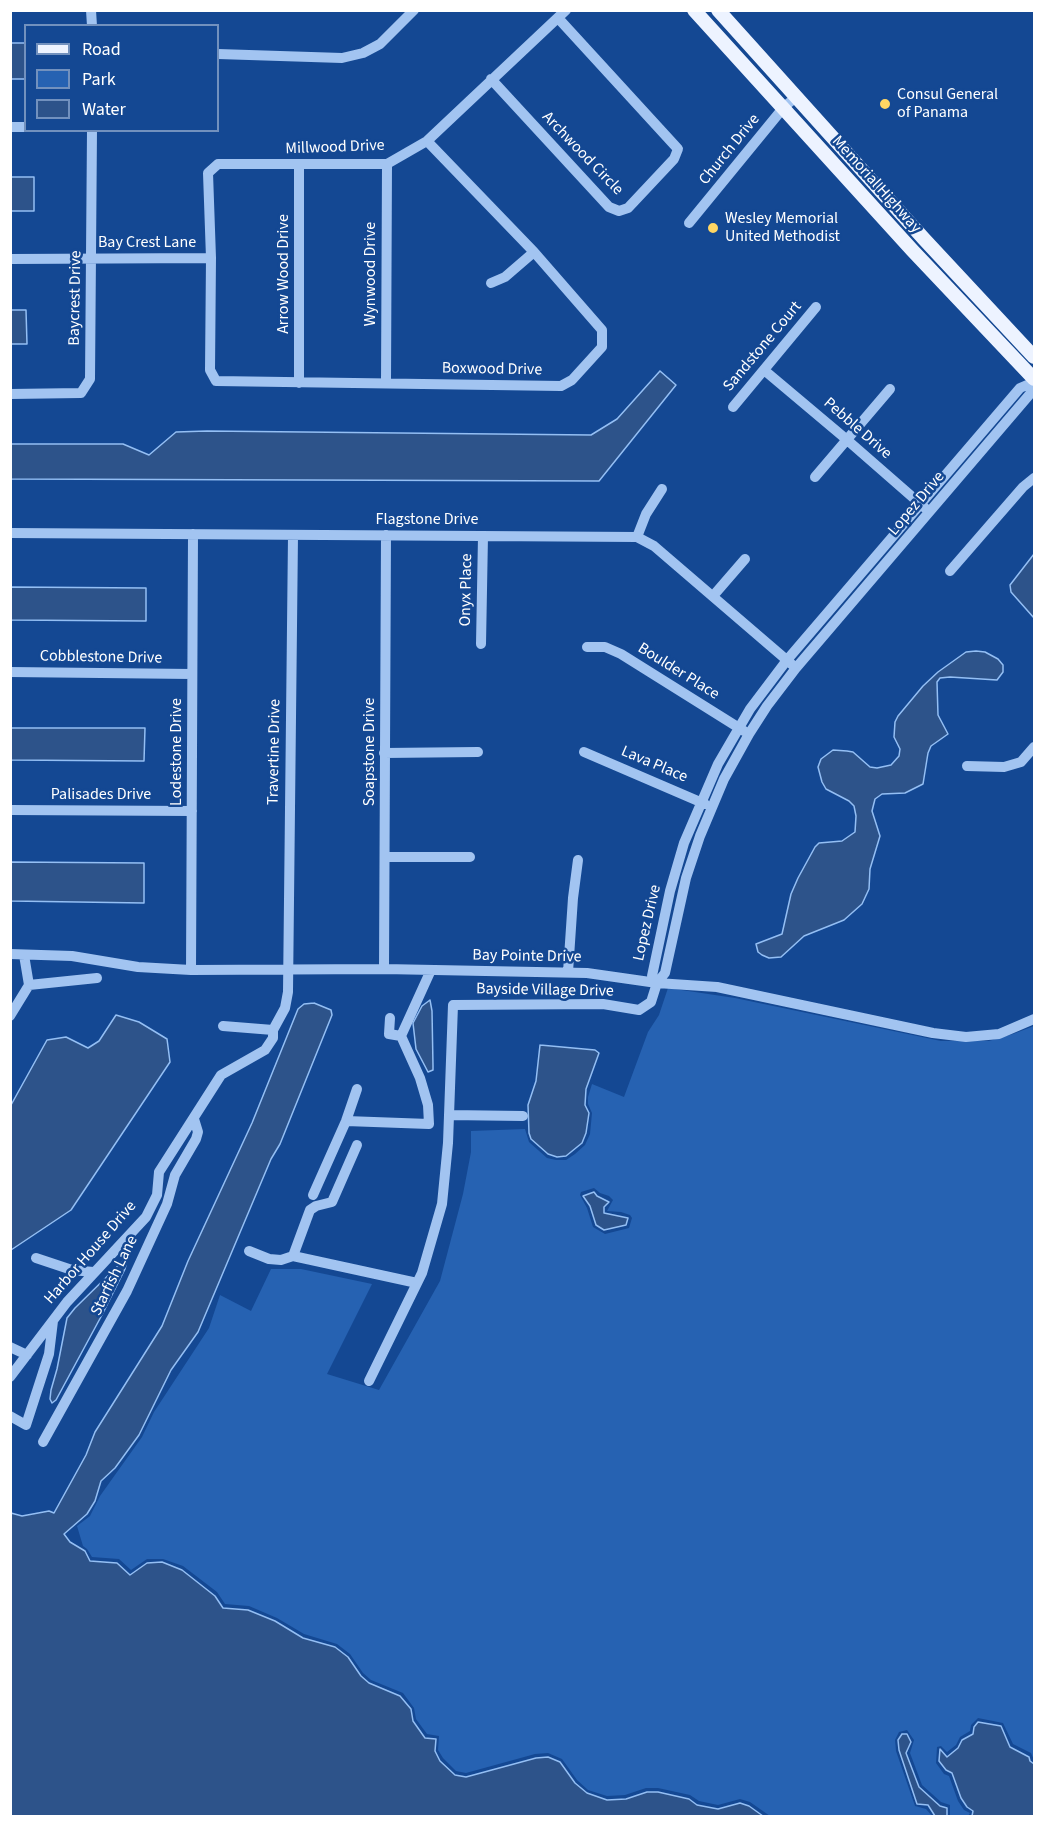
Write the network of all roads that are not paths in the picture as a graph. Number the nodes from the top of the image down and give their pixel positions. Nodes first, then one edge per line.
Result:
1 (414, 10) edge
2 (694, 10) edge
3 (718, 10) edge
4 (562, 14) edge
5 (219, 54) edge
6 (491, 79) junction
7 (796, 97) junction
8 (784, 107) junction
9 (92, 132) edge
10 (427, 141) junction
11 (387, 164) junction
12 (299, 166) junction
13 (689, 223) dead end
14 (534, 252) junction
15 (211, 258) junction
16 (10, 259) edge
17 (92, 259) junction
18 (491, 283) dead end
19 (816, 307) dead end
20 (1035, 357) edge
21 (764, 370) junction
22 (299, 382) junction
23 (1035, 382) edge
24 (386, 383) junction
25 (890, 389) dead end
26 (10, 394) edge
27 (733, 407) dead end
28 (846, 439) junction
29 (815, 477) dead end
30 (1035, 478) edge
31 (662, 489) dead end
32 (920, 504) junction
33 (930, 512) junction
34 (10, 533) edge
35 (193, 534) junction
36 (293, 535) junction
37 (386, 535) junction
38 (483, 536) junction
39 (637, 537) junction
40 (745, 559) dead end
41 (950, 571) dead end
42 (713, 596) junction
43 (481, 644) dead end
44 (587, 647) dead end
45 (792, 664) junction
46 (10, 672) edge
47 (192, 674) junction
48 (739, 727) junction
49 (749, 734) junction
50 (1035, 747) edge
51 (478, 752) dead end
52 (584, 752) dead end
53 (384, 753) junction
54 (967, 766) dead end
55 (700, 802) junction
56 (711, 807) junction
57 (10, 810) edge
58 (192, 811) junction
59 (385, 857) junction
60 (470, 857) dead end
61 (578, 860) dead end
62 (10, 954) edge
63 (24, 954) junction
64 (384, 969) junction
65 (191, 970) junction
66 (288, 970) junction
67 (431, 970) junction
68 (568, 972) junction
69 (97, 978) dead end
70 (657, 983) junction
71 (29, 985) junction
72 (10, 1016) edge
73 (390, 1018) dead end
74 (1035, 1019) edge
75 (223, 1026) dead end
76 (273, 1030) junction
77 (401, 1036) junction
78 (357, 1089) dead end
79 (449, 1114) junction
80 (523, 1116) dead end
81 (194, 1119) junction
82 (346, 1121) junction
83 (357, 1145) dead end
84 (313, 1195) dead end
85 (249, 1251) dead end
86 (293, 1256) junction
87 (36, 1258) dead end
88 (93, 1272) junction
89 (417, 1283) junction
90 (53, 1318) junction
91 (10, 1347) edge
92 (27, 1355) junction
93 (10, 1377) edge
94 (369, 1381) dead end
95 (10, 1416) edge
96 (43, 1442) dead end

1 - 5 street
2 - 8 main road, Memorial Highway
3 - 7 main road, Memorial Highway
4 - 6 street, Millwood Drive
4 - 6 street, Archwood Circle
6 - 10 street, Millwood Drive
7 - 8 street, Church Drive
7 - 20 main road, Memorial Highway
8 - 13 street, Church Drive
8 - 23 main road, Memorial Highway
9 - 17 street, Baycrest Drive
10 - 11 street, Millwood Drive
10 - 14 street, Boxwood Drive
11 - 12 street, Millwood Drive
11 - 24 street, Wynwood Drive
12 - 15 street, Millwood Drive
12 - 22 street, Arrow Wood Drive
14 - 18 street
14 - 24 street, Boxwood Drive
15 - 17 street, Bay Crest Lane
15 - 22 street, Boxwood Drive
16 - 17 street, Bay Crest Lane
17 - 26 street, Baycrest Drive
19 - 21 street, Sandstone Court
21 - 27 street, Sandstone Court
21 - 28 street, Pebble Drive
22 - 24 street, Boxwood Drive
23 - 32 street, Lopez Drive
23 - 33 street, Lopez Drive
25 - 28 street
28 - 29 street
28 - 32 street, Pebble Drive
30 - 41 street
31 - 39 street
32 - 33 street, Pebble Drive
32 - 45 street, Lopez Drive
33 - 45 street, Lopez Drive
34 - 35 street, Flagstone Drive
35 - 36 street, Flagstone Drive
35 - 47 street, Lodestone Drive
36 - 37 street, Flagstone Drive
36 - 66 street, Travertine Drive
37 - 38 street, Flagstone Drive
37 - 53 street, Soapstone Drive
38 - 39 street, Flagstone Drive
38 - 43 street, Onyx Place
39 - 42 street
40 - 42 street
42 - 45 street
44 - 48 street, Boulder Place
45 - 48 street, Lopez Drive
45 - 49 street, Lopez Drive
46 - 47 street, Cobblestone Drive
47 - 58 street, Lodestone Drive
48 - 49 street, Boulder Place
48 - 55 street, Lopez Drive
49 - 56 street, Lopez Drive
50 - 54 street
51 - 53 street
52 - 55 street, Lava Place
53 - 59 street, Soapstone Drive
55 - 56 street, Lava Place
55 - 70 street, Lopez Drive
56 - 70 street, Lopez Drive
57 - 58 street, Palisades Drive
58 - 65 street, Lodestone Drive
59 - 60 street
59 - 64 street, Soapstone Drive
61 - 68 street
62 - 63 street, Bay Pointe Drive
63 - 65 street, Bay Pointe Drive
63 - 71 street
64 - 66 street, Bay Pointe Drive
64 - 67 street, Bay Pointe Drive
65 - 66 street, Bay Pointe Drive
66 - 76 street, Harbor House Drive
67 - 68 street, Bay Pointe Drive
67 - 77 street
68 - 70 street, Bay Pointe Drive
69 - 71 street
70 - 74 street, Bay Pointe Drive
70 - 79 street, Bayside Village Drive
71 - 72 street
73 - 77 street
75 - 76 street
76 - 81 street, Harbor House Drive
77 - 82 street
78 - 82 street
79 - 80 street
79 - 89 street, Bayside Village Drive
81 - 88 street, Harbor House Drive
81 - 96 street, Starfish Lane
82 - 84 street
83 - 86 street
85 - 86 street
86 - 89 street
87 - 88 street
88 - 90 street, Harbor House Drive
89 - 94 street, Bayside Village Drive
90 - 92 street, Harbor House Drive
90 - 95 street, Harbor House Drive
91 - 92 street
92 - 93 street, Harbor House Drive

